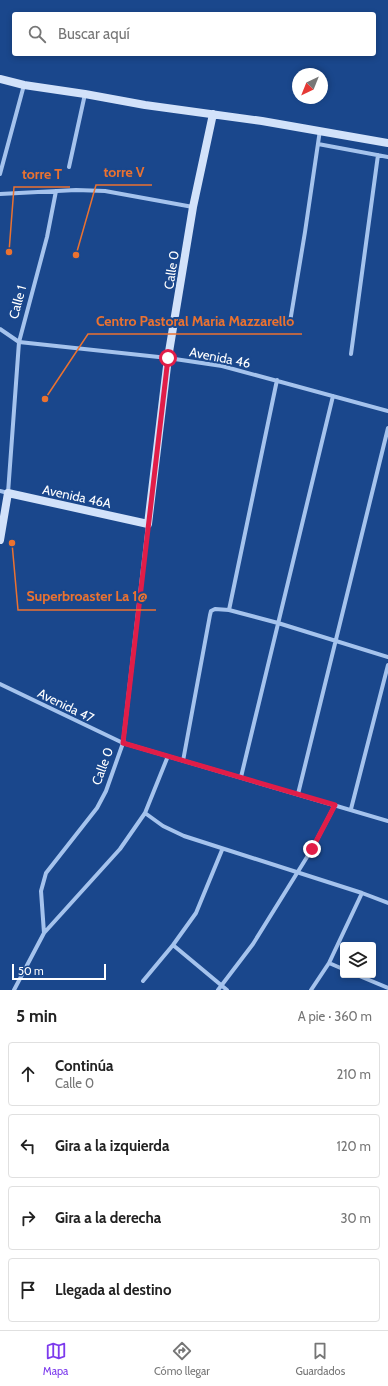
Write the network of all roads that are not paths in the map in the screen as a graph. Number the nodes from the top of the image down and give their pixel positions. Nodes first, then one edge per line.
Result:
1 (0, 79) edge
2 (24, 85) junction
3 (85, 94) junction
4 (213, 114) junction
5 (320, 130) junction
6 (388, 143) edge
7 (318, 144) junction
8 (378, 155) junction
9 (388, 157) edge
10 (69, 167) dead end
11 (0, 174) edge
12 (56, 191) junction
13 (0, 194) edge
14 (194, 207) junction
15 (290, 322) dead end
16 (0, 328) edge
17 (19, 342) junction
18 (351, 354) dead end
19 (168, 358) junction
20 (277, 380) junction
21 (333, 396) junction
22 (388, 412) edge
23 (388, 428) edge
24 (4, 492) edge
25 (148, 524) junction
26 (0, 540) edge
27 (229, 610) junction
28 (278, 622) junction
29 (336, 641) junction
30 (388, 657) edge
31 (388, 665) edge
32 (0, 684) edge
33 (123, 743) junction
34 (168, 756) junction
35 (183, 761) junction
36 (241, 777) junction
37 (298, 794) junction
38 (335, 805) junction
39 (351, 809) junction
40 (145, 813) junction
41 (388, 821) edge
42 (222, 850) junction
43 (297, 872) junction
44 (362, 893) junction
45 (388, 903) edge
46 (44, 933) junction
47 (174, 945) junction
48 (329, 964) junction
49 (340, 968) edge
50 (364, 978) edge
51 (143, 980) dead end
52 (222, 985) junction
53 (388, 988) edge
54 (14, 990) edge
55 (218, 990) edge
56 (227, 990) edge
57 (311, 990) edge

1 - 2 street
2 - 3 street
2 - 11 street
3 - 4 street
3 - 10 street
4 - 5 street
4 - 14 street, Calle 0
5 - 6 street
5 - 7 street
7 - 8 street
7 - 15 street
8 - 9 street
8 - 18 street
12 - 13 street
12 - 14 street
12 - 17 street, Calle 1
14 - 19 street, Calle 0
16 - 17 street
17 - 19 street, Avenida 46
17 - 24 street, Calle 1
19 - 20 street, Avenida 46
19 - 25 street, Calle 0
20 - 21 street, Avenida 46
20 - 27 street
21 - 22 street, Avenida 46
21 - 28 street
23 - 29 street
24 - 25 street, Avenida 46A
24 - 26 street, Calle 1
25 - 33 street, Calle 0
27 - 28 street
27 - 35 street
28 - 29 street
28 - 36 street
29 - 30 street
29 - 37 street
31 - 39 street
32 - 33 street, Avenida 47
33 - 34 street, Avenida 47
33 - 46 street, Calle 0
34 - 35 street, Avenida 47
34 - 40 street
35 - 36 street, Avenida 47
36 - 37 street, Avenida 47
37 - 38 street, Avenida 47
38 - 39 street, Avenida 47
38 - 43 street
39 - 41 street, Avenida 47
40 - 42 street
40 - 46 street
42 - 43 street
42 - 47 street
43 - 44 street
43 - 52 street
44 - 45 street
44 - 48 street
46 - 54 street
47 - 51 street
47 - 52 street
48 - 49 street
48 - 57 street
50 - 53 street
52 - 55 street
52 - 56 street

